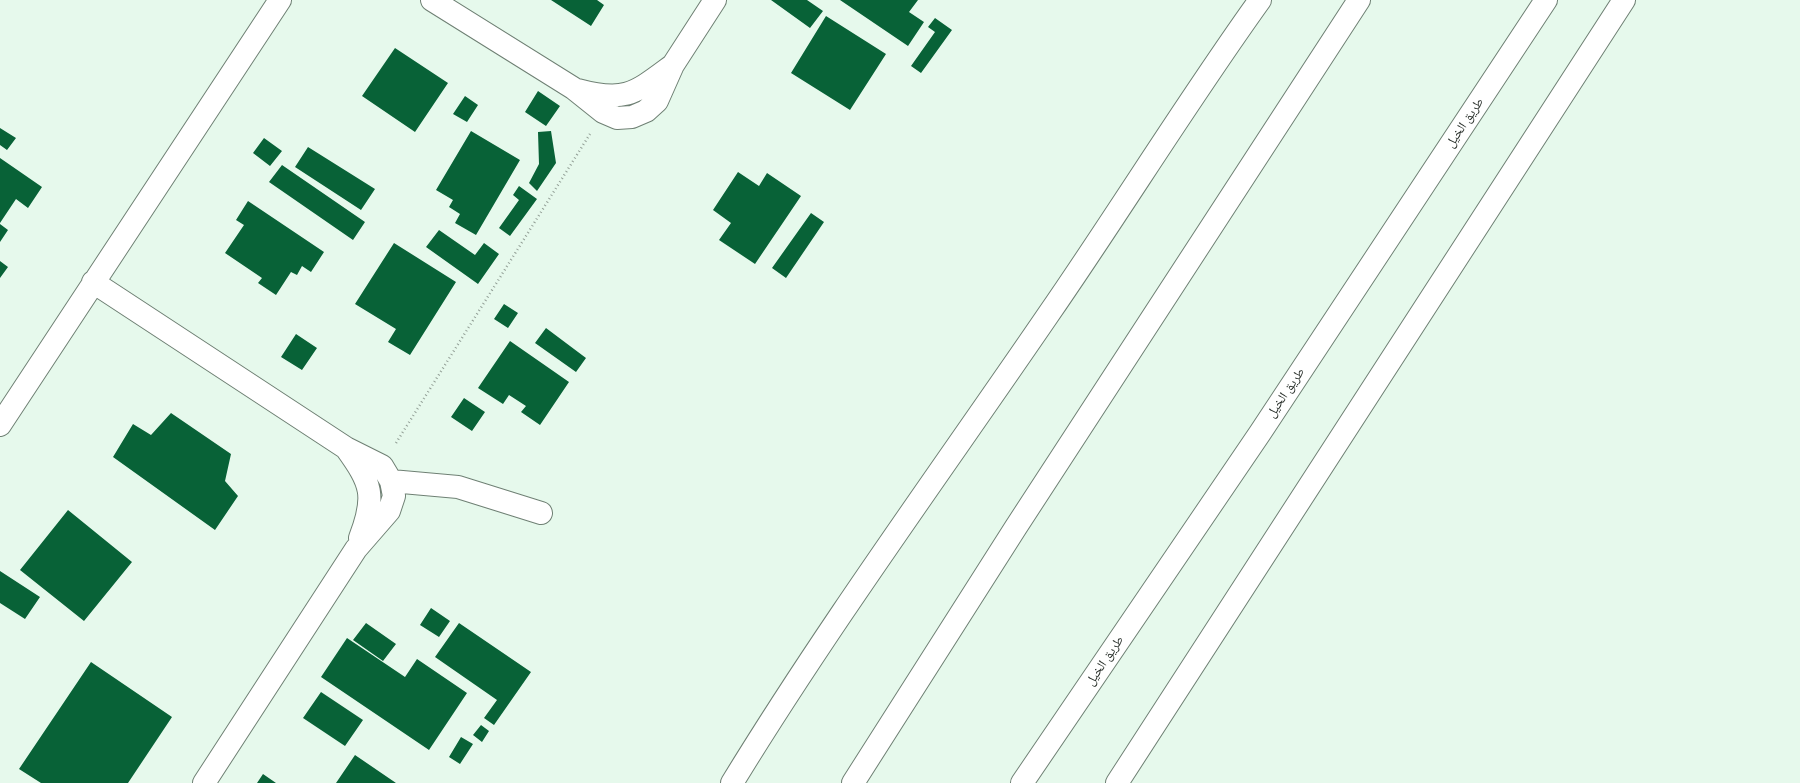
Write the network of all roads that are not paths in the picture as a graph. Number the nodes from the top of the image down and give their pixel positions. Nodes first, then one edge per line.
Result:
1 (280, 0) edge
2 (432, 0) edge
3 (715, 0) edge
4 (1260, 0) edge
5 (1359, 0) edge
6 (1546, 0) edge
7 (1624, 0) edge
8 (673, 65) junction
9 (573, 88) junction
10 (93, 282) junction
11 (0, 425) edge
12 (346, 448) junction
13 (387, 473) junction
14 (541, 513) dead end
15 (356, 549) junction
16 (204, 783) edge
17 (732, 783) edge
18 (853, 783) edge
19 (1022, 783) edge
20 (1117, 783) edge

1 - 10 main road
2 - 9 main road
3 - 8 main road
4 - 17 main road
5 - 18 main road
6 - 19 main road, طريق الخيل
7 - 20 main road
8 - 9 main road
8 - 9 main road
10 - 11 main road
10 - 12 main road
12 - 13 main road
12 - 15 main road
13 - 14 main road
13 - 15 main road
15 - 16 main road

